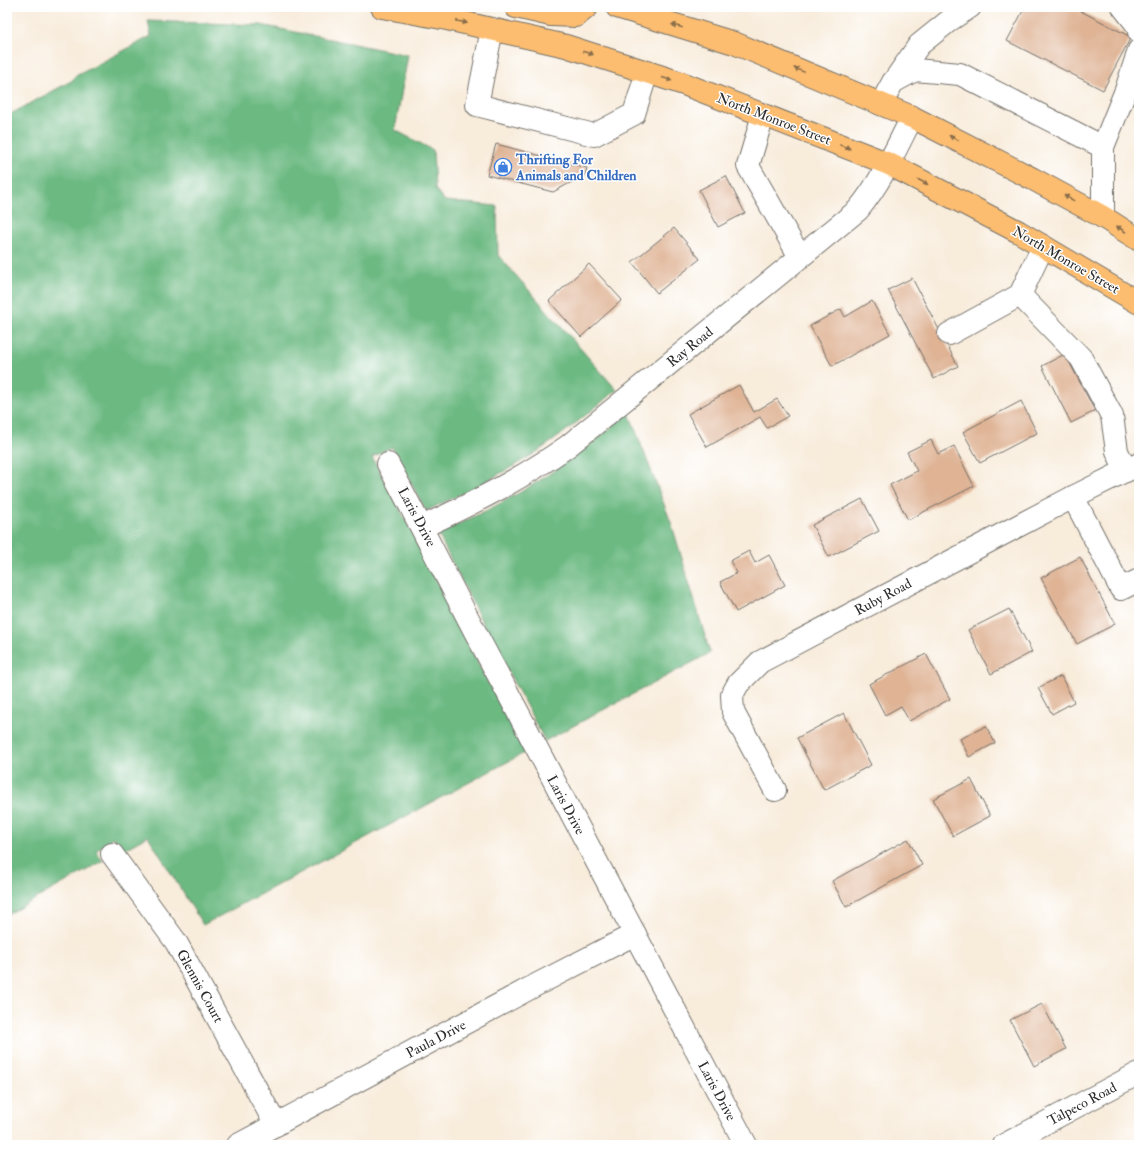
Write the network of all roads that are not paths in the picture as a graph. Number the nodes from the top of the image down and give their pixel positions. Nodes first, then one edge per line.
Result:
1 (382, 7) edge
2 (516, 7) edge
3 (587, 7) edge
4 (617, 7) edge
5 (970, 7) edge
6 (1123, 7) edge
7 (492, 29) junction
8 (1139, 32) edge
9 (1139, 50) edge
10 (647, 72) junction
11 (893, 82) junction
12 (881, 104) junction
13 (763, 115) junction
14 (912, 117) junction
15 (1103, 147) junction
16 (889, 164) junction
17 (1103, 217) junction
18 (1139, 240) edge
19 (1043, 246) junction
20 (800, 257) junction
21 (1020, 295) junction
22 (1139, 303) edge
23 (949, 334) dead end
24 (388, 464) dead end
25 (1132, 467) edge
26 (1073, 497) junction
27 (422, 527) junction
28 (1139, 580) edge
29 (774, 790) dead end
30 (112, 854) dead end
31 (634, 934) junction
32 (1139, 1074) edge
33 (276, 1125) junction
34 (238, 1145) edge
35 (746, 1145) edge
36 (1004, 1145) edge

1 -> 7 highway, North Monroe Street
2 - 3 highway
12 -> 4 highway
5 - 11 street
6 - 8 street
7 -> 10 highway, North Monroe Street
7 - 10 street
9 - 15 street
10 -> 13 highway, North Monroe Street
11 - 12 street
11 - 15 street
12 - 14 highway
13 -> 16 highway, North Monroe Street
13 - 20 street
14 - 16 street, Ray Road
17 -> 14 highway
15 - 17 street
16 -> 19 highway, North Monroe Street
16 - 20 street, Ray Road
18 -> 17 highway
19 - 21 street
19 - 22 highway, North Monroe Street
20 - 27 street, Ray Road
21 - 23 street
21 - 25 street
24 - 27 street, Laris Drive
25 - 26 street, Ruby Road
26 - 28 street
26 - 29 street, Ruby Road
27 - 31 street, Laris Drive
30 - 33 street, Glennis Court
31 - 33 street, Paula Drive
31 - 35 street, Laris Drive
32 - 36 street, Talpeco Road
33 - 34 street, Paula Drive

